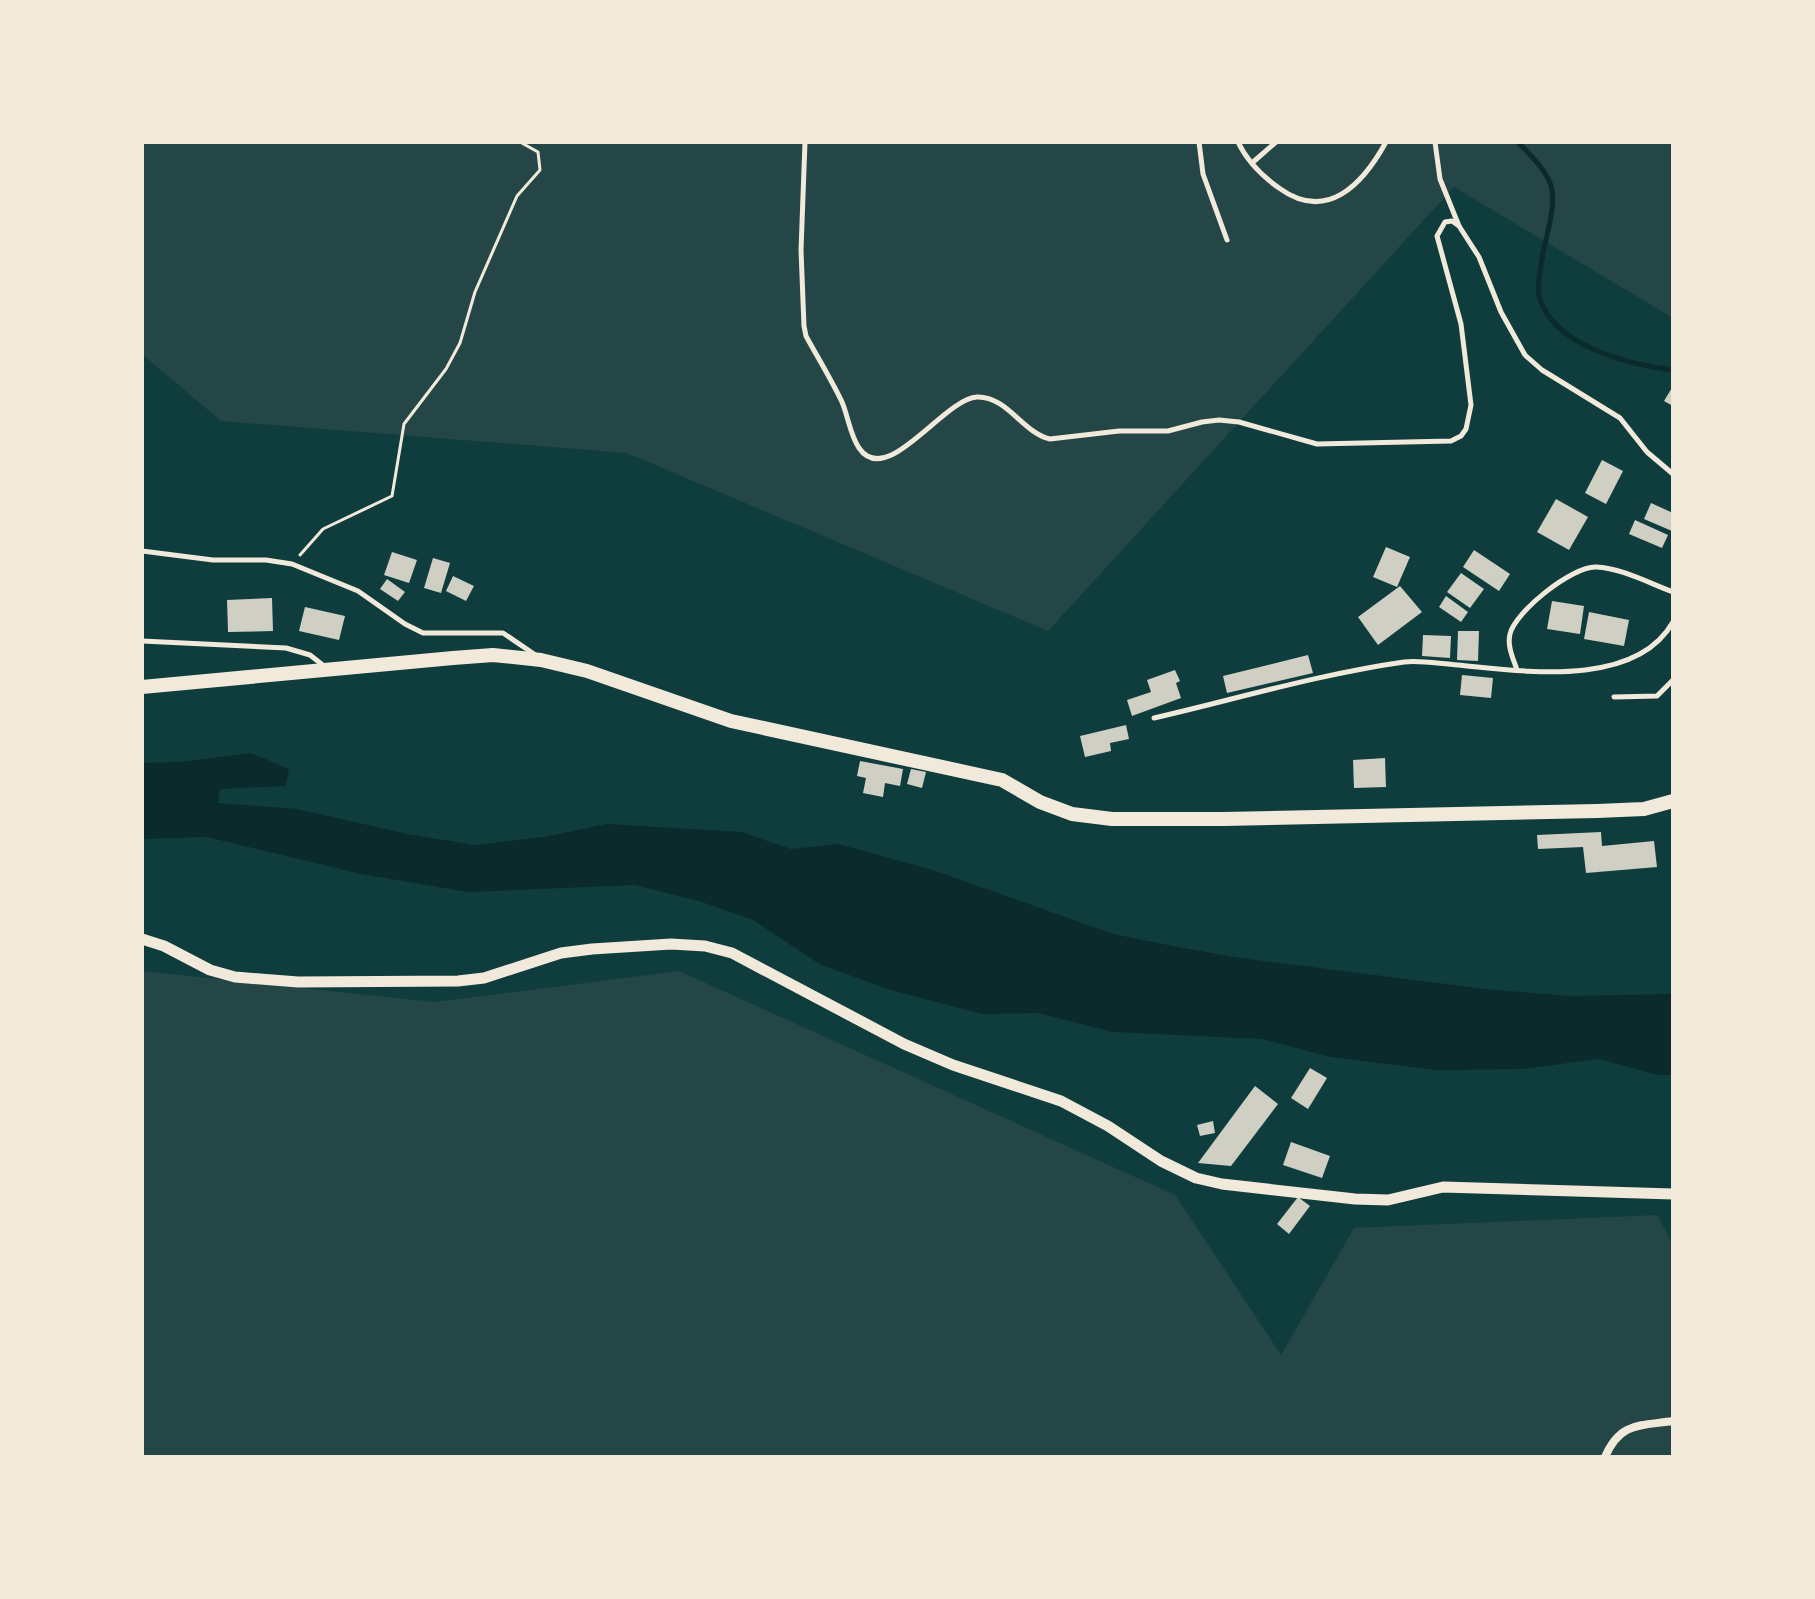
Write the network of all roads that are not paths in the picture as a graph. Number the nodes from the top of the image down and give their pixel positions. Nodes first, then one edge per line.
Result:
1 (805, 142) edge
2 (1199, 142) edge
3 (1238, 142) edge
4 (1276, 142) edge
5 (1386, 142) edge
6 (1435, 142) edge
7 (1252, 163) junction
8 (1459, 226) junction
9 (1227, 240) dead end
10 (1673, 474) edge
11 (142, 551) edge
12 (1673, 592) edge
13 (1673, 622) edge
14 (142, 641) edge
15 (541, 660) junction
16 (328, 669) junction
17 (1517, 670) junction
18 (1673, 680) edge
19 (142, 687) edge
20 (1614, 697) dead end
21 (1154, 718) dead end
22 (1673, 801) edge
23 (142, 939) edge
24 (1673, 1194) edge
25 (1673, 1421) edge
26 (1605, 1457) edge

1 - 8 lane
2 - 9 lane
3 - 7 lane
4 - 7 lane
5 - 7 lane
6 - 8 lane
8 - 10 lane
11 - 15 lane
12 - 17 lane
13 - 17 lane
14 - 16 lane
15 - 16 main road
15 - 22 main road
16 - 19 main road
17 - 21 lane
18 - 20 lane
23 - 24 street
25 - 26 street

